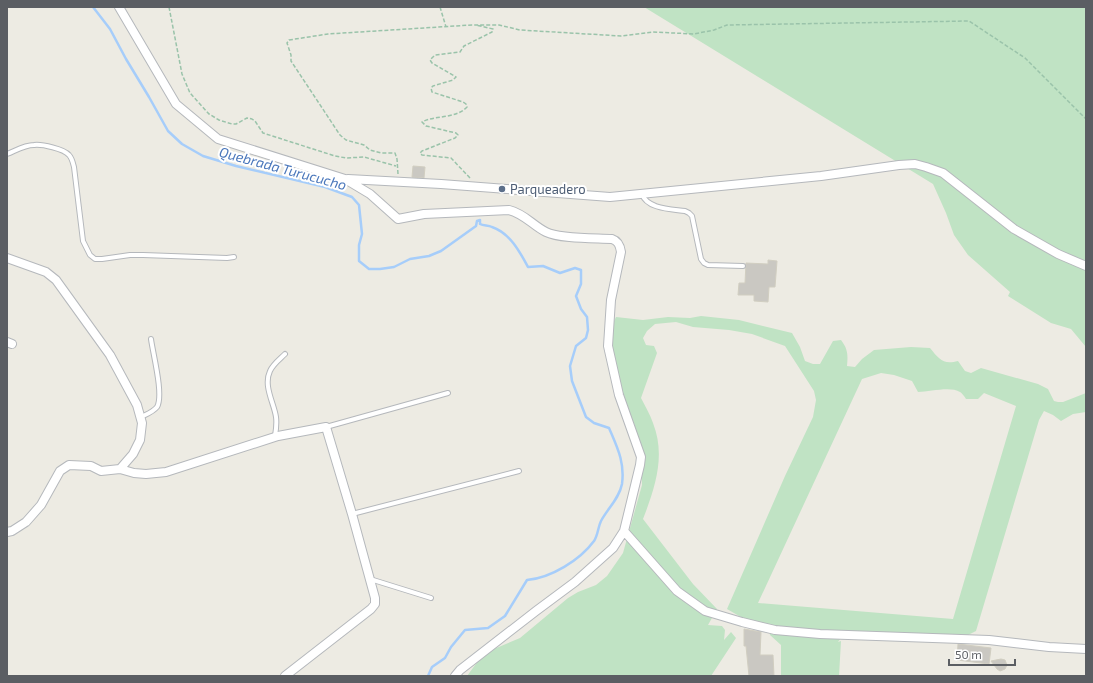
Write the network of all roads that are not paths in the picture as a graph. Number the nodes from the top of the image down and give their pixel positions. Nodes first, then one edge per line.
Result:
1 (119, 7) edge
2 (7, 154) edge
3 (345, 179) junction
4 (642, 194) junction
5 (234, 257) dead end
6 (7, 258) edge
7 (743, 266) dead end
8 (1086, 266) edge
9 (151, 339) dead end
10 (285, 354) dead end
11 (448, 393) dead end
12 (141, 417) junction
13 (326, 427) junction
14 (276, 436) junction
15 (120, 469) junction
16 (519, 471) dead end
17 (352, 514) junction
18 (624, 531) junction
19 (7, 532) edge
20 (370, 579) junction
21 (430, 598) dead end
22 (1086, 649) edge
23 (285, 676) edge
24 (455, 676) edge

1 - 3 street
2 - 5 lane
3 - 4 street
3 - 18 street
4 - 7 lane
4 - 8 street
6 - 12 street
9 - 12 lane
10 - 14 lane
11 - 13 lane
12 - 15 street
13 - 14 street
13 - 17 street
14 - 15 street
15 - 19 street
16 - 17 lane
17 - 20 street
18 - 22 street
18 - 24 street
20 - 21 lane
20 - 23 street

